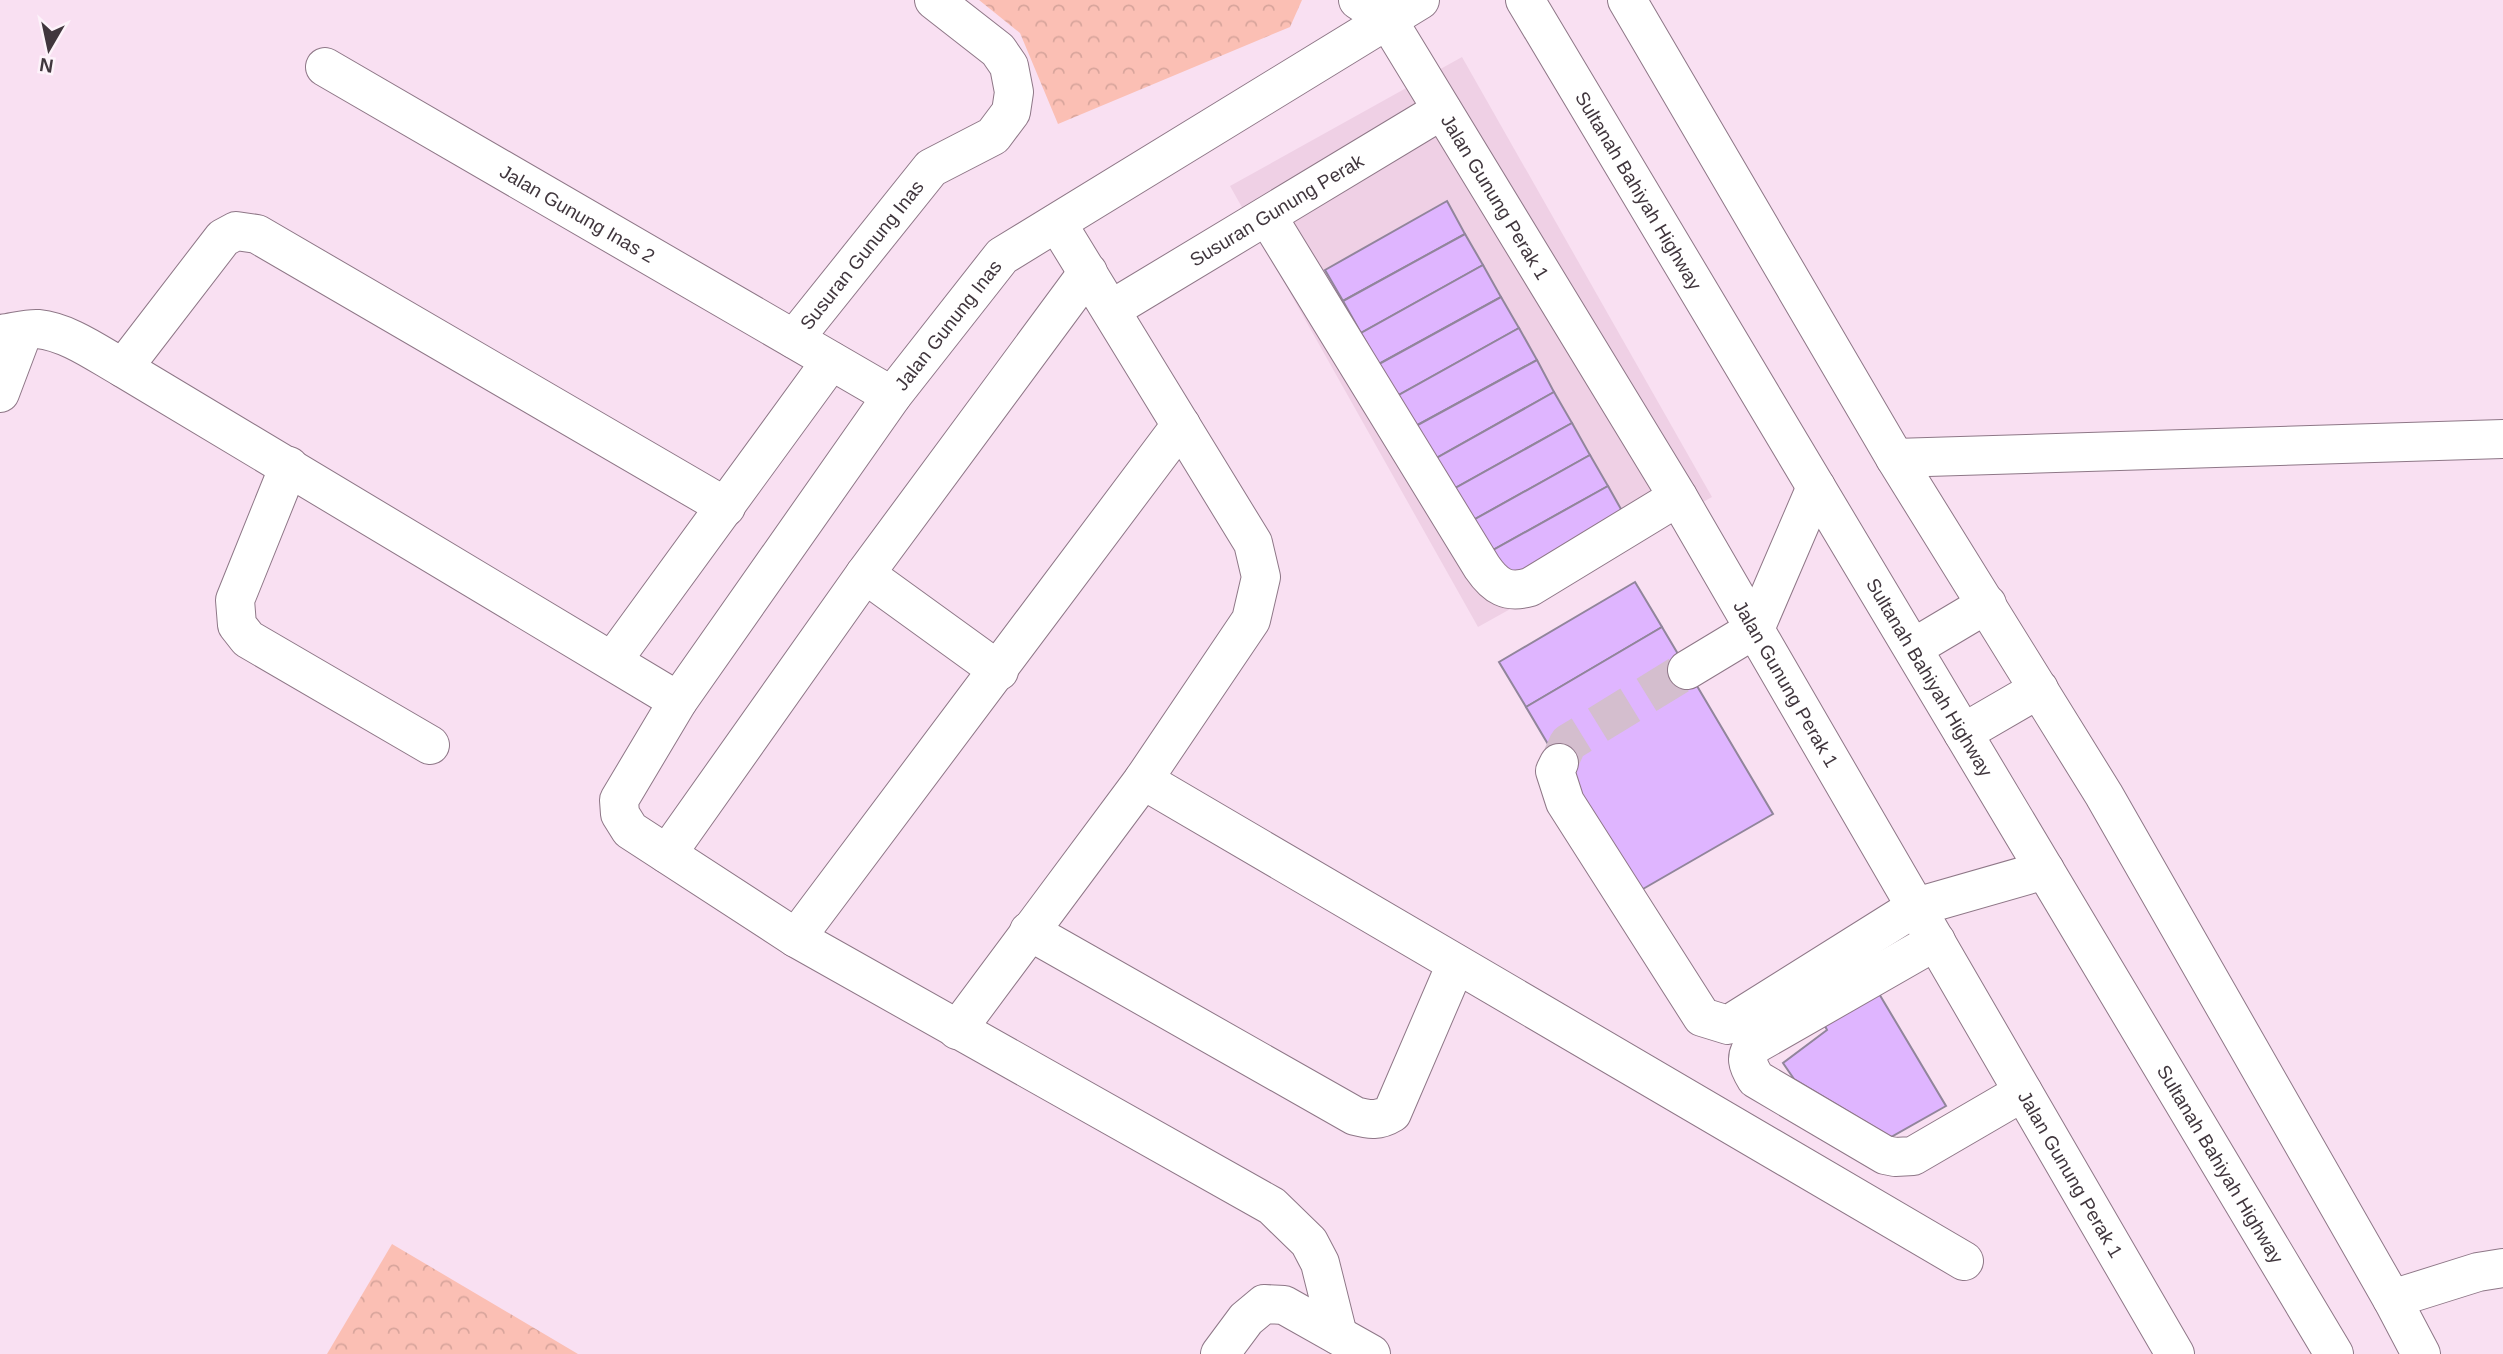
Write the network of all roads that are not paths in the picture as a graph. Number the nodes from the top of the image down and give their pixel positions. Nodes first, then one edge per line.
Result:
1 (934, 0) edge
2 (1420, 0) edge
3 (1525, 0) edge
4 (1627, 0) edge
5 (1373, 10) edge
6 (325, 67) dead end
7 (1442, 110) junction
8 (1267, 216) junction
9 (1057, 222) junction
10 (1088, 272) junction
11 (1112, 309) junction
12 (12, 333) edge
13 (794, 339) junction
14 (831, 360) junction
15 (123, 368) junction
16 (0, 393) edge
17 (892, 396) junction
18 (1181, 425) junction
19 (2503, 439) edge
20 (1895, 458) junction
21 (289, 466) junction
22 (1816, 487) junction
23 (1678, 497) junction
24 (726, 507) junction
25 (865, 575) junction
26 (1987, 604) junction
27 (1755, 629) junction
28 (1913, 648) junction
29 (613, 660) junction
30 (1687, 670) tunnel mouth
31 (999, 671) junction
32 (2039, 689) junction
33 (678, 701) junction
34 (1964, 733) junction
35 (430, 745) dead end
36 (1559, 763) tunnel mouth
37 (1143, 780) junction
38 (667, 854) junction
39 (2045, 870) junction
40 (1916, 908) junction
41 (1029, 931) junction
42 (796, 938) junction
43 (1936, 941) junction
44 (1457, 964) junction
45 (957, 1030) junction
46 (2023, 1092) junction
47 (1964, 1261) dead end
48 (2503, 1268) edge
49 (2392, 1299) junction
50 (1338, 1335) junction
51 (1220, 1354) edge
52 (1371, 1354) edge
53 (2175, 1354) edge
54 (2334, 1354) edge
55 (2421, 1354) edge

1 - 13 street, Susuran Gunung Inas
2 - 5 street, Jalan Gunung Inas
3 - 22 street, Sultanah Bahiyah Highway
4 - 20 street
5 - 7 street, Jalan Gunung Perak 1
5 - 9 street, Jalan Gunung Inas
6 - 13 street, Jalan Gunung Inas 2
7 - 8 street, Susuran Gunung Perak
7 - 23 street, Jalan Gunung Perak 1
8 - 11 street, Susuran Gunung Perak
8 - 23 street
9 - 10 street
9 - 17 street, Jalan Gunung Inas
10 - 11 street
10 - 25 street
11 - 18 street
12 - 15 street
12 - 16 street
13 - 14 street, Jalan Gunung Inas 2
14 - 17 street, Jalan Gunung Inas 2
14 - 24 street
15 - 21 street
15 - 24 street
17 - 33 street, Jalan Gunung Inas
18 - 31 street
18 - 37 street
19 - 20 street
20 - 26 street
21 - 29 street
21 - 35 street
22 - 27 street
22 - 28 street, Sultanah Bahiyah Highway
23 - 27 street, Jalan Gunung Perak 1
24 - 29 street
25 - 31 street
25 - 38 street
26 - 28 street
26 - 32 street
27 - 30 street
27 - 40 street, Jalan Gunung Perak 1
28 - 34 street, Sultanah Bahiyah Highway
29 - 33 street
31 - 42 street
32 - 34 street
32 - 49 street
33 - 38 street, Jalan Gunung Inas
34 - 39 street, Sultanah Bahiyah Highway
36 - 40 street
37 - 41 street
37 - 44 street
38 - 42 street
39 - 40 street
39 - 54 street, Sultanah Bahiyah Highway
40 - 43 street, Jalan Gunung Perak 1
41 - 44 street
41 - 45 street
42 - 45 street
43 - 46 street, Jalan Gunung Perak 1
43 - 46 street
44 - 47 street
45 - 50 street
46 - 53 street, Jalan Gunung Perak 1
48 - 49 street
49 - 55 street
50 - 51 street
50 - 52 street

